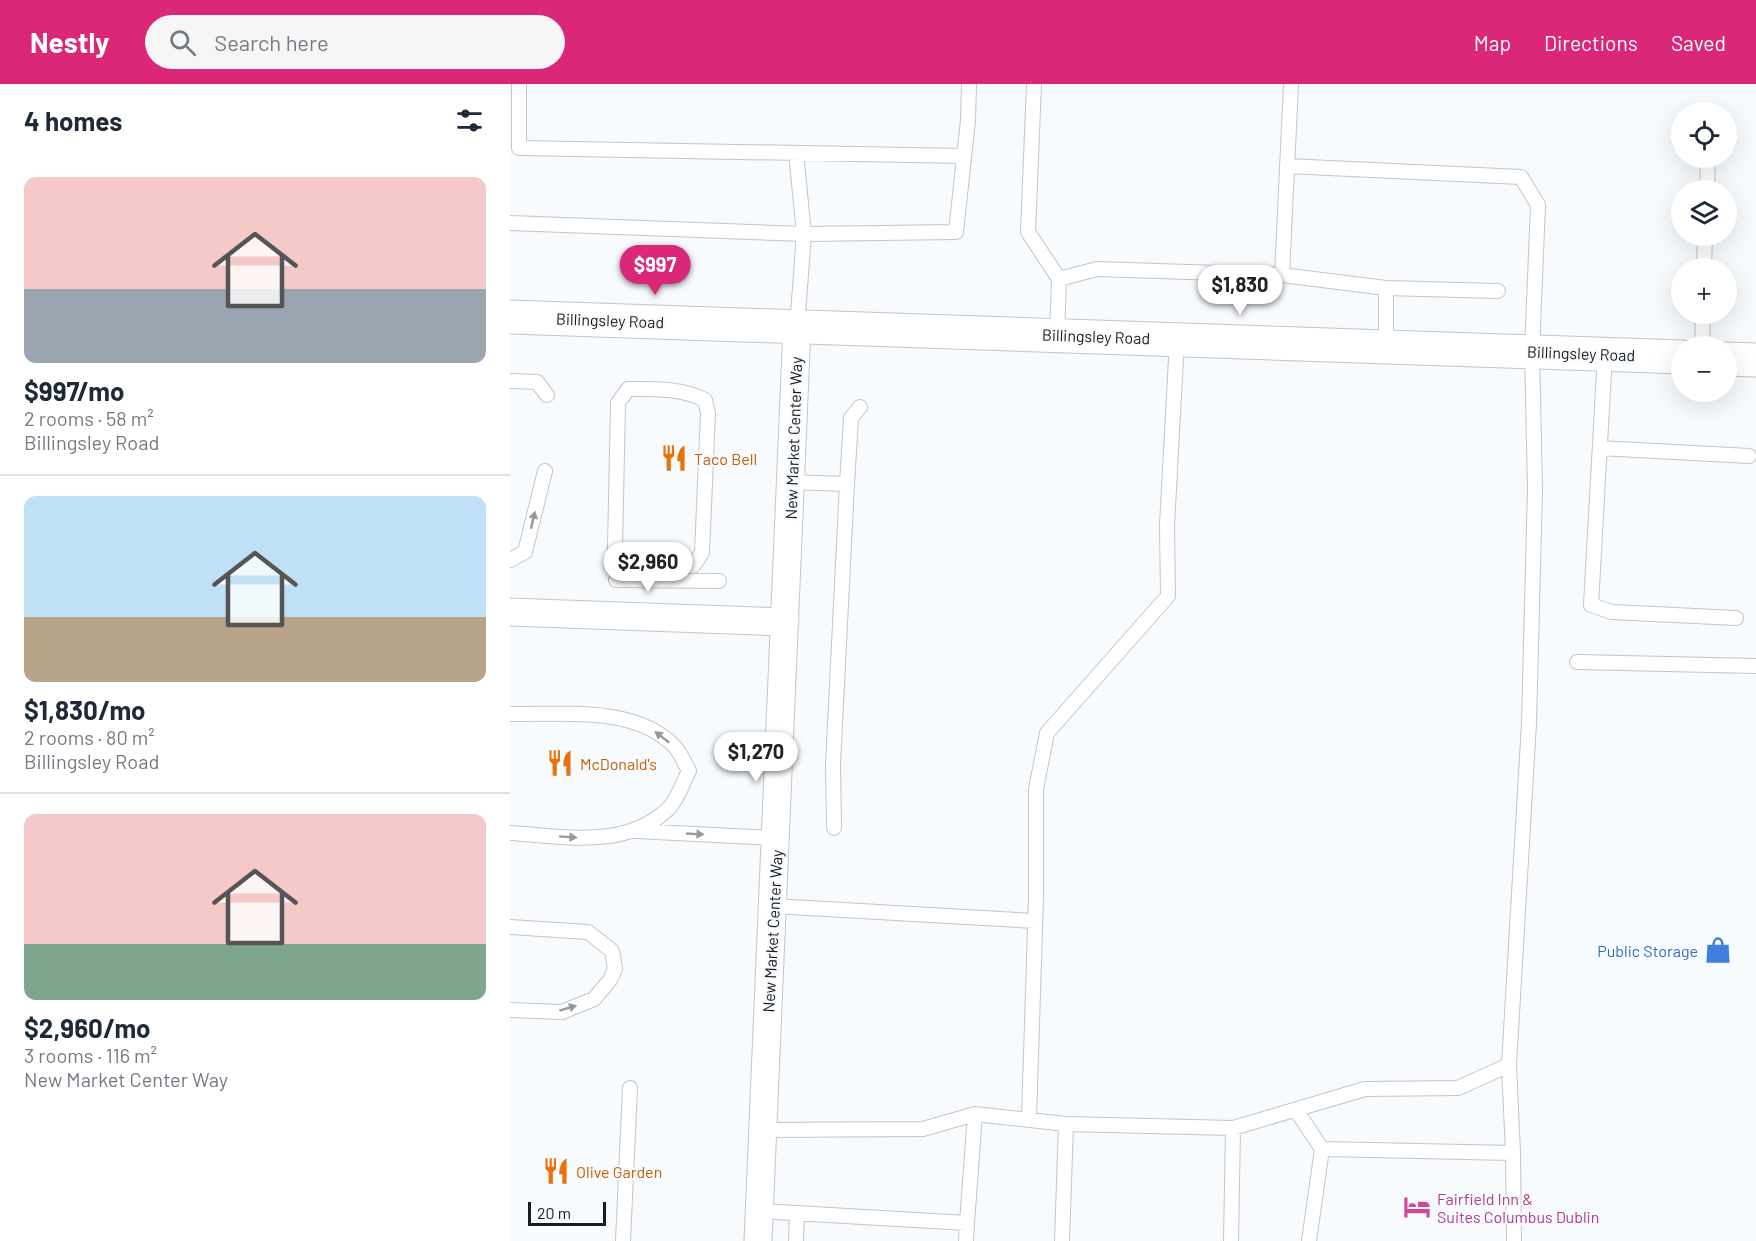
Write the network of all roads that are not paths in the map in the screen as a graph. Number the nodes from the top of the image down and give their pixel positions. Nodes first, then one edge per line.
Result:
1 (519, 84) edge
2 (969, 84) edge
3 (1034, 84) edge
4 (1291, 84) edge
5 (796, 153) junction
6 (964, 156) junction
7 (1287, 166) junction
8 (510, 223) edge
9 (804, 234) junction
10 (1282, 275) junction
11 (1059, 279) junction
12 (1386, 288) junction
13 (1498, 291) dead end
14 (510, 317) edge
15 (797, 327) junction
16 (1057, 335) junction
17 (1177, 340) junction
18 (1386, 346) junction
19 (1532, 351) junction
20 (1605, 354) junction
21 (1671, 357) edge
22 (1737, 359) edge
23 (1756, 360) edge
24 (510, 381) edge
25 (547, 395) dead end
26 (860, 407) dead end
27 (1600, 448) junction
28 (1749, 456) dead end
29 (545, 471) dead end
30 (791, 482) junction
31 (847, 484) junction
32 (510, 560) edge
33 (693, 566) junction
34 (616, 580) dead end
35 (719, 581) dead end
36 (695, 582) junction
37 (510, 612) edge
38 (1736, 618) dead end
39 (785, 622) junction
40 (1577, 662) dead end
41 (1756, 666) edge
42 (510, 714) edge
43 (834, 828) dead end
44 (636, 831) junction
45 (510, 833) edge
46 (776, 838) junction
47 (773, 906) junction
48 (1035, 921) junction
49 (510, 927) edge
50 (510, 1010) edge
51 (1509, 1065) junction
52 (630, 1088) dead end
53 (1296, 1110) junction
54 (975, 1114) junction
55 (1029, 1119) junction
56 (1066, 1124) junction
57 (1233, 1128) junction
58 (763, 1130) junction
59 (1322, 1149) junction
60 (1513, 1153) junction
61 (760, 1211) junction
62 (797, 1215) junction
63 (967, 1223) junction
64 (623, 1241) edge
65 (758, 1241) edge
66 (796, 1241) edge
67 (966, 1241) edge
68 (1062, 1241) edge
69 (1231, 1241) edge
70 (1309, 1241) edge
71 (1514, 1241) edge

1 - 5 lane
2 - 6 lane
3 - 11 lane
4 - 7 lane
5 - 6 lane
5 - 9 lane
6 - 9 lane
7 - 10 lane
7 - 19 lane
8 - 9 lane
9 - 15 lane
10 - 11 lane
10 - 12 lane
11 - 16 lane
12 - 13 lane
12 - 18 lane
14 - 15 street, Billingsley Road
15 - 16 street, Billingsley Road
15 - 30 street, New Market Center Way
16 - 17 street, Billingsley Road
17 - 18 street, Billingsley Road
17 - 48 lane
18 - 19 street, Billingsley Road
19 - 20 street, Billingsley Road
19 - 51 lane
20 - 21 street, Billingsley Road
20 - 27 lane
22 - 23 street
24 - 25 lane
26 - 31 lane
27 - 28 lane
27 - 38 lane
32 -> 29 lane
30 - 31 lane
30 - 39 street, New Market Center Way
31 - 43 lane
33 - 33 lane
33 - 36 lane
34 - 36 lane
35 - 36 lane
37 - 39 street
39 - 46 street, New Market Center Way
40 - 41 lane
44 -> 42 lane
45 -> 44 lane
44 -> 46 lane
46 - 47 street, New Market Center Way
47 - 48 lane
47 - 58 street, New Market Center Way
48 - 55 lane
50 -> 49 lane
51 - 53 lane
51 - 60 lane
52 - 64 lane
53 - 57 lane
53 - 59 lane
54 - 55 lane
54 - 58 lane
54 - 63 lane
55 - 56 lane
56 - 57 lane
56 - 68 lane
57 - 69 lane
58 - 61 street, New Market Center Way
59 - 60 lane
59 - 70 lane
60 - 71 lane
61 - 62 lane
61 - 65 street, New Market Center Way
62 - 63 lane
62 - 66 lane
63 - 67 lane

